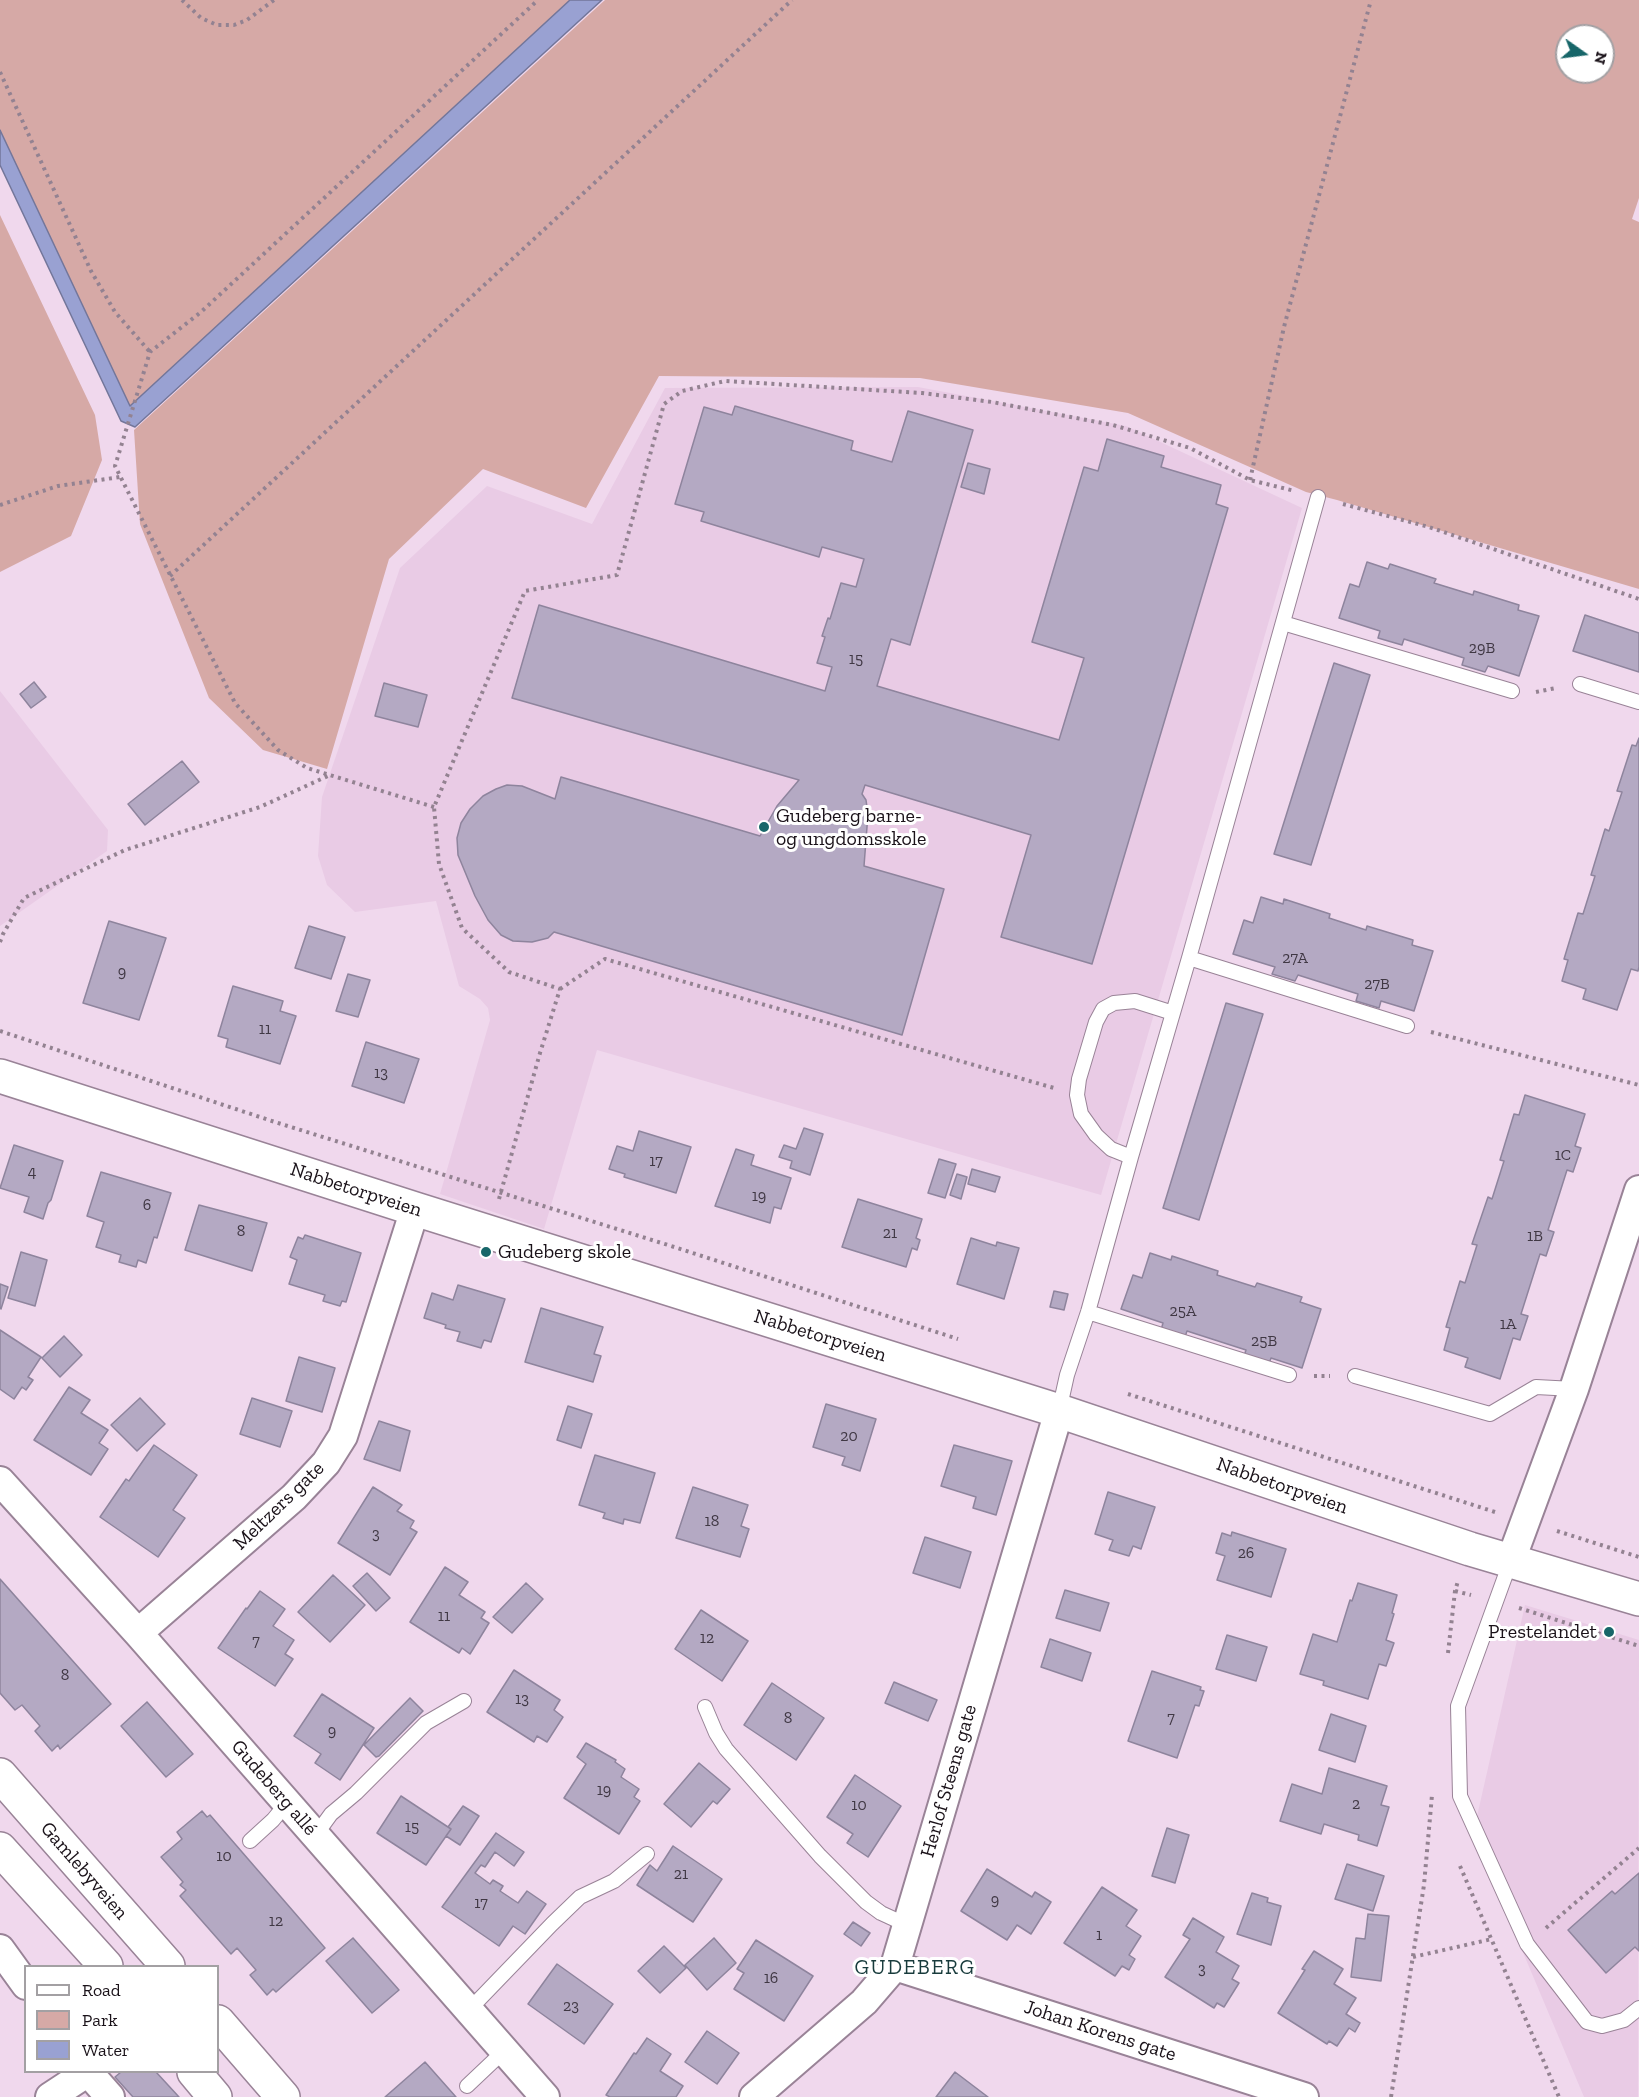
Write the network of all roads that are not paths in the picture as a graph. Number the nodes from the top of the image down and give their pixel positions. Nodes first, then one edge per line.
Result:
1 (1318, 497) road end
2 (1283, 623) junction
3 (1580, 684) road end
4 (1512, 691) road end
5 (1639, 702) edge
6 (1190, 958) junction
7 (1173, 1014) junction
8 (1407, 1026) road end
9 (0, 1076) edge
10 (1131, 1157) junction
11 (1639, 1190) edge
12 (415, 1209) junction
13 (1088, 1312) junction
14 (1289, 1375) road end
15 (1355, 1376) road end
16 (1574, 1389) junction
17 (1059, 1411) junction
18 (0, 1481) edge
19 (1511, 1560) junction
20 (1639, 1599) edge
21 (138, 1633) junction
22 (464, 1701) dead end
23 (705, 1707) dead end
24 (0, 1774) edge
25 (287, 1803) junction
26 (315, 1836) junction
27 (250, 1841) dead end
28 (0, 1850) edge
29 (647, 1854) dead end
30 (907, 1925) junction
31 (0, 1949) edge
32 (105, 1965) edge
33 (167, 1965) edge
34 (895, 1966) junction
35 (24, 1982) edge
36 (1639, 2008) edge
37 (469, 2010) junction
38 (219, 2023) edge
39 (504, 2051) junction
40 (86, 2073) edge
41 (89, 2073) edge
42 (195, 2073) edge
43 (467, 2086) dead end
44 (50, 2097) edge
45 (110, 2097) edge
46 (215, 2097) edge
47 (283, 2097) edge
48 (544, 2097) edge
49 (754, 2097) edge
50 (1304, 2097) edge

1 - 2 lane
2 - 4 lane
2 - 6 lane
3 - 5 lane
6 - 7 lane
6 - 8 lane
7 - 10 lane
7 - 10 lane
9 - 12 street, Nabbetorpveien
10 - 13 lane
11 - 16 street
12 - 17 street, Nabbetorpveien
12 - 21 street, Meltzers gate
13 - 14 lane
13 - 17 lane
15 - 16 lane
16 - 19 street
17 - 19 street, Nabbetorpveien
17 - 30 street, Herlof Steens gate
18 - 21 street, Gudeberg allé
19 - 20 street, Nabbetorpveien
19 - 36 lane
21 - 25 street, Gudeberg allé
22 - 26 lane
23 - 30 lane
24 - 33 street, Gamlebyveien
25 - 26 street, Gudeberg allé
25 - 27 lane
26 - 37 street, Gudeberg allé
28 - 32 street
29 - 37 lane
30 - 34 street, Herlof Steens gate
31 - 35 street
34 - 49 street, Herlof Steens gate
34 - 50 street, Johan Korens gate
37 - 39 street, Gudeberg allé
38 - 47 street
39 - 43 lane
39 - 48 street, Gudeberg allé
40 - 44 street
41 - 45 street
42 - 46 street

